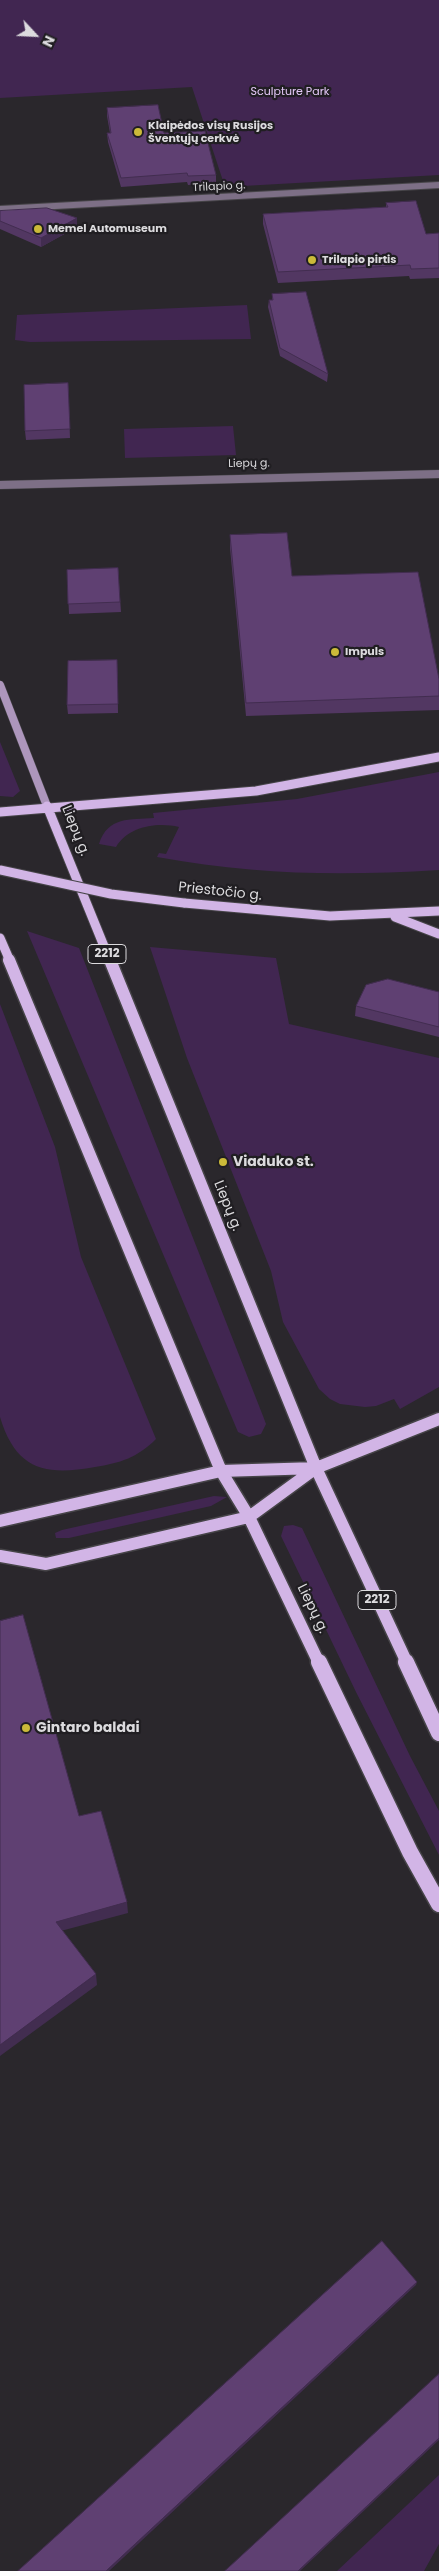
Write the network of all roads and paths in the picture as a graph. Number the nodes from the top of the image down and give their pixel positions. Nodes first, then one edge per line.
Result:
1 (439, 185) edge
2 (0, 209) edge
3 (439, 474) edge
4 (0, 485) edge
5 (0, 685) edge
6 (439, 757) edge
7 (47, 806) junction
8 (0, 812) edge
9 (0, 870) edge
10 (439, 911) edge
11 (390, 915) junction
12 (439, 934) edge
13 (0, 938) edge
14 (439, 1418) edge
15 (316, 1468) junction
16 (220, 1471) junction
17 (249, 1517) junction
18 (0, 1521) edge
19 (0, 1556) edge
20 (439, 1733) edge
21 (439, 1904) edge

1 - 2 street, Trilapio g.
3 - 4 street, Liepų g.
5 - 7 main road, Liepų g. / 2212
6 - 7 main road
7 - 8 main road
7 - 15 main road, Liepų g. / 2212
9 - 11 main road, Priestočio g., bridge
10 - 11 main road, Priestočio g.
11 - 12 main road
13 - 16 main road, Liepų g.
14 - 15 main road
15 - 16 main road
15 - 17 main road
15 - 20 main road, Liepų g. / 2212
16 - 17 main road, Liepų g.
16 - 18 main road
17 - 19 main road
17 - 21 main road, Liepų g.

